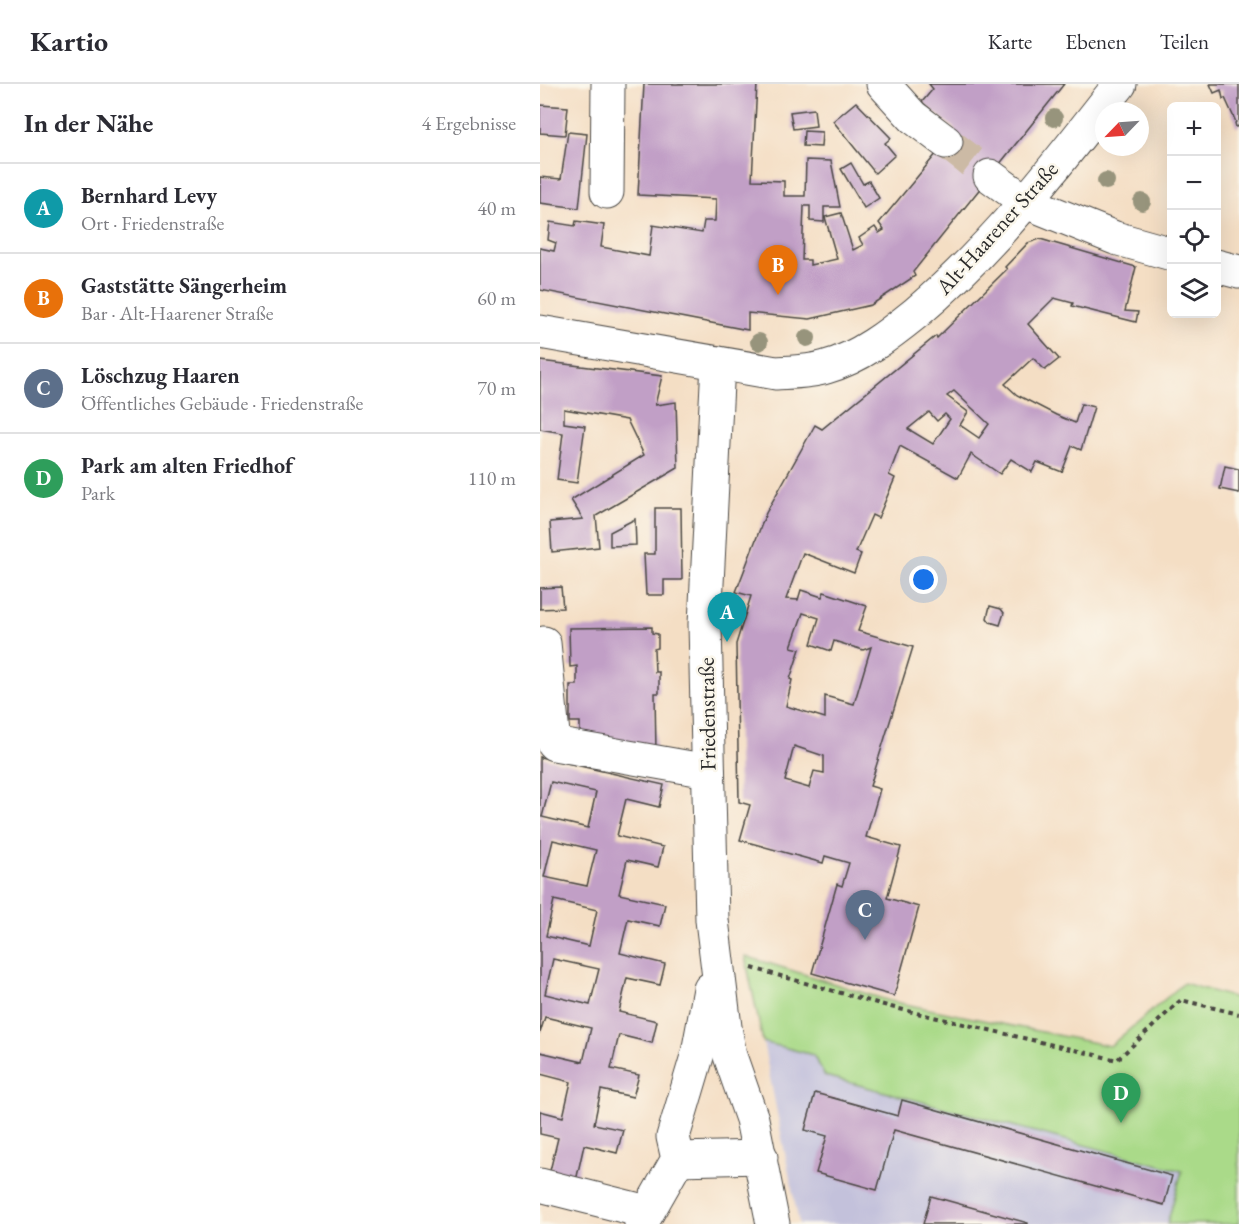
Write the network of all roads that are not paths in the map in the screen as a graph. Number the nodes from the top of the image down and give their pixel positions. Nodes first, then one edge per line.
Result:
1 (608, 84) edge
2 (883, 84) edge
3 (1120, 84) edge
4 (946, 142) tunnel mouth
5 (990, 176) tunnel mouth
6 (607, 192) dead end
7 (1026, 202) junction
8 (1167, 253) edge
9 (1221, 267) edge
10 (1239, 272) edge
11 (540, 332) edge
12 (718, 363) junction
13 (544, 643) dead end
14 (708, 771) junction
15 (716, 958) junction
16 (761, 1157) junction
17 (678, 1159) junction
18 (540, 1185) edge
19 (644, 1218) edge
20 (773, 1224) edge

1 - 6 street
2 - 4 street
3 - 7 street, Alt-Haarener Straße
5 - 7 street
7 - 8 street
7 - 12 street, Alt-Haarener Straße
9 - 10 street
11 - 12 street, Alt-Haarener Straße
12 - 14 street, Friedenstraße
13 - 14 street
14 - 15 street, Friedenstraße
15 - 16 street, Friedenstraße
15 - 17 street, Friedenstraße
16 - 17 street
16 - 20 street, Friedenstraße
17 - 19 street
18 - 19 street

